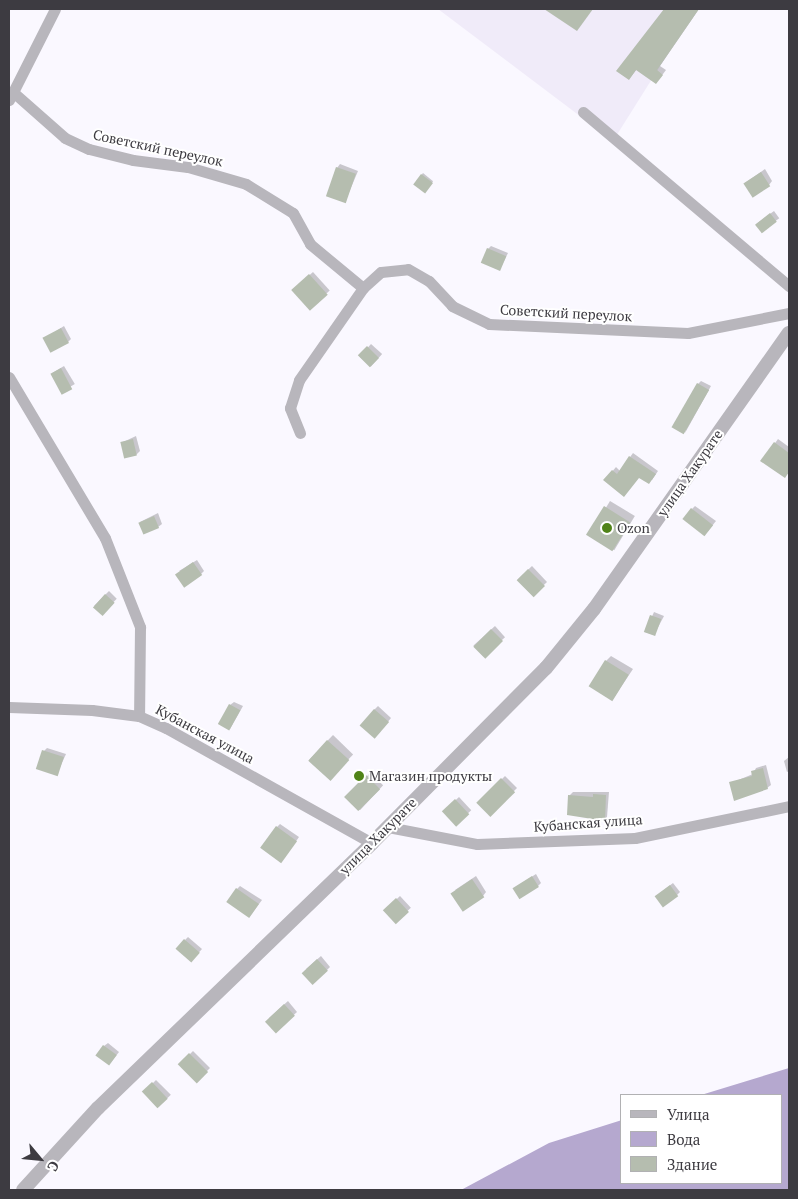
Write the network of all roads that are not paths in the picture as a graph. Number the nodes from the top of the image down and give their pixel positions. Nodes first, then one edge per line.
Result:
1 (55, 9) edge
2 (11, 96) edge
3 (583, 112) dead end
4 (789, 286) edge
5 (363, 288) junction
6 (789, 313) edge
7 (789, 333) edge
8 (9, 377) edge
9 (300, 433) dead end
10 (9, 707) edge
11 (139, 716) junction
12 (789, 806) edge
13 (388, 827) junction
14 (372, 844) junction
15 (22, 1190) edge

1 - 2 street
2 - 5 street, Советский переулок
3 - 4 street
5 - 6 street, Советский переулок
5 - 9 street, Советский переулок
7 - 13 street, улица Хакурате
8 - 11 street, Кубанская улица
10 - 11 street
11 - 14 street, Кубанская улица
12 - 13 street, Кубанская улица
13 - 14 street, улица Хакурате
14 - 15 street, улица Хакурате

